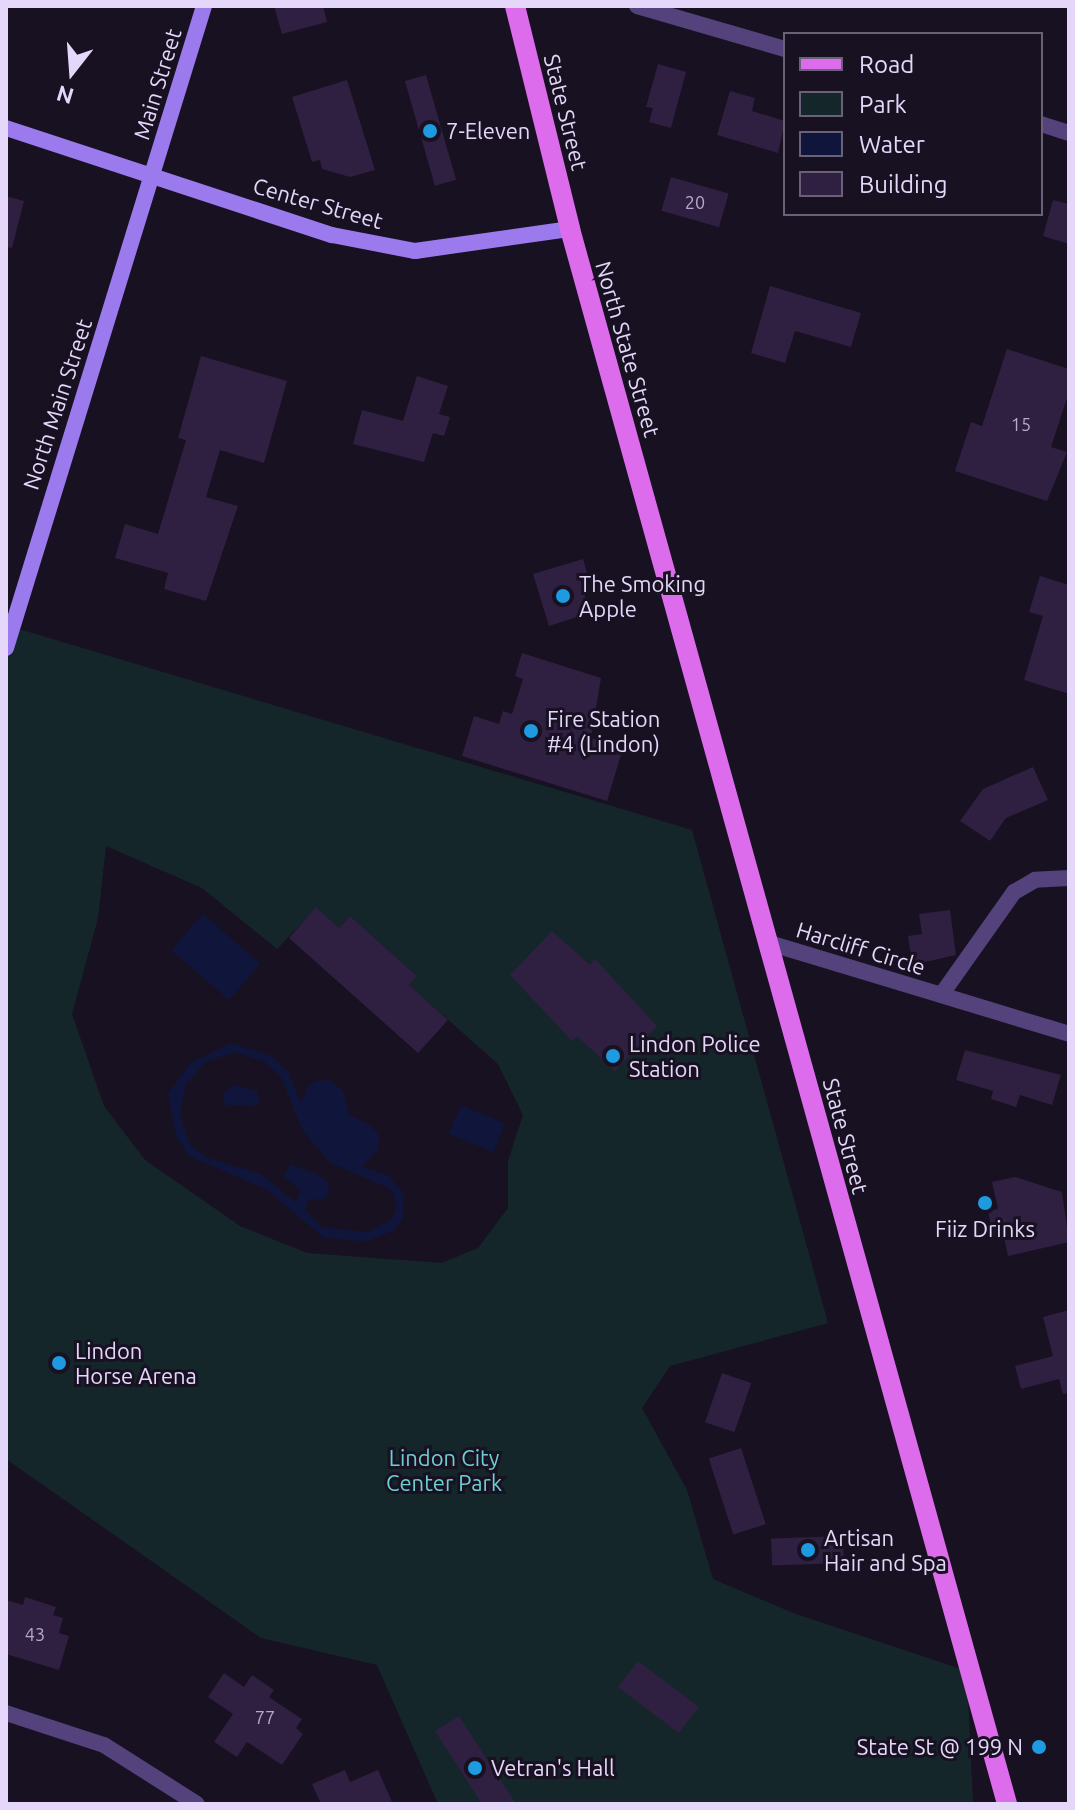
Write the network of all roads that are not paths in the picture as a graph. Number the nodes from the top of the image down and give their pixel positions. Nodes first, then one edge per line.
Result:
1 (204, 6) edge
2 (515, 6) edge
3 (637, 6) edge
4 (783, 48) edge
5 (1043, 125) edge
6 (6, 128) edge
7 (1069, 133) edge
8 (152, 175) junction
9 (570, 229) junction
10 (640, 481) joint
11 (6, 648) edge
12 (1069, 878) edge
13 (769, 943) junction
14 (941, 995) junction
15 (1069, 1034) edge
16 (6, 1713) edge
17 (197, 1804) edge
18 (1007, 1804) edge

1 - 8 street, Main Street
2 - 9 main road, State Street
3 - 4 street
5 - 7 street
6 - 8 street, Center Street
8 - 9 street, Center Street
8 - 11 street, North Main Street
9 - 10 main road, North State Street
10 - 13 main road, State Street
12 - 14 street, Harcliff Circle
13 - 14 street, Harcliff Circle
13 - 18 main road, State Street
14 - 15 street, Harcliff Circle
16 - 17 street

